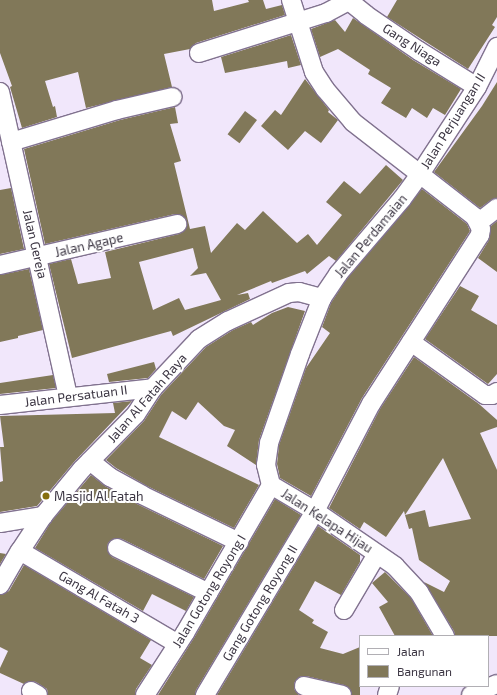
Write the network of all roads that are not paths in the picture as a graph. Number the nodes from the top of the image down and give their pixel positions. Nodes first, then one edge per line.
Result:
1 (291, 0) edge
2 (350, 0) edge
3 (297, 22) junction
4 (497, 48) edge
5 (199, 53) dead end
6 (477, 87) junction
7 (0, 92) edge
8 (173, 97) dead end
9 (11, 142) junction
10 (420, 174) junction
11 (497, 208) edge
12 (479, 222) junction
13 (177, 224) dead end
14 (38, 257) junction
15 (0, 265) edge
16 (322, 298) junction
17 (411, 342) junction
18 (153, 388) junction
19 (497, 392) edge
20 (68, 396) junction
21 (0, 404) edge
22 (90, 461) junction
23 (271, 485) junction
24 (315, 511) junction
25 (43, 516) junction
26 (0, 523) edge
27 (239, 542) junction
28 (117, 548) dead end
29 (20, 551) junction
30 (377, 554) junction
31 (0, 585) edge
32 (208, 593) junction
33 (344, 610) dead end
34 (444, 635) edge
35 (178, 644) junction
36 (497, 684) edge
37 (304, 686) dead end
38 (145, 695) edge
39 (205, 695) edge
40 (342, 695) edge
41 (471, 695) edge

1 - 3 street
2 - 3 street
2 - 6 street, Gang Niaga
3 - 5 street
3 - 10 street
4 - 6 street, Jalan Perjuangan II
6 - 10 street, Jalan Perjuangan II
7 - 9 street, Jalan Gereja
8 - 9 street
9 - 14 street, Jalan Gereja
10 - 12 street
10 - 16 street, Jalan Perdamaian
11 - 12 street
12 - 17 street, Gang Gotong Royong II
13 - 14 street, Jalan Agape
14 - 15 street, Jalan Agape
14 - 20 street, Jalan Gereja
16 - 18 street, Jalan Al Fatah Raya
16 - 23 street, Jalan Kelapa Hijau
17 - 19 street
17 - 24 street, Gang Gotong Royong II
18 - 20 street, Jalan Persatuan II
18 - 22 street, Jalan Al Fatah Raya
20 - 21 street, Jalan Persatuan II
22 - 25 street, Jalan Al Fatah Raya
22 - 27 street
23 - 24 street, Jalan Kelapa Hijau
23 - 27 street, Jalan Gotong Royong I
24 - 30 street, Jalan Kelapa Hijau
24 - 39 street, Gang Gotong Royong II
25 - 26 street
25 - 29 street, Jalan Al Fatah Raya
27 - 32 street, Jalan Gotong Royong I
28 - 32 street
29 - 31 street, Jalan Al Fatah Raya
29 - 35 street, Gang Al Fatah 3
30 - 33 street
30 - 34 street, Jalan Kelapa Hijau
32 - 35 street, Jalan Gotong Royong I
35 - 38 street, Jalan Gotong Royong I
36 - 41 street
37 - 40 street

